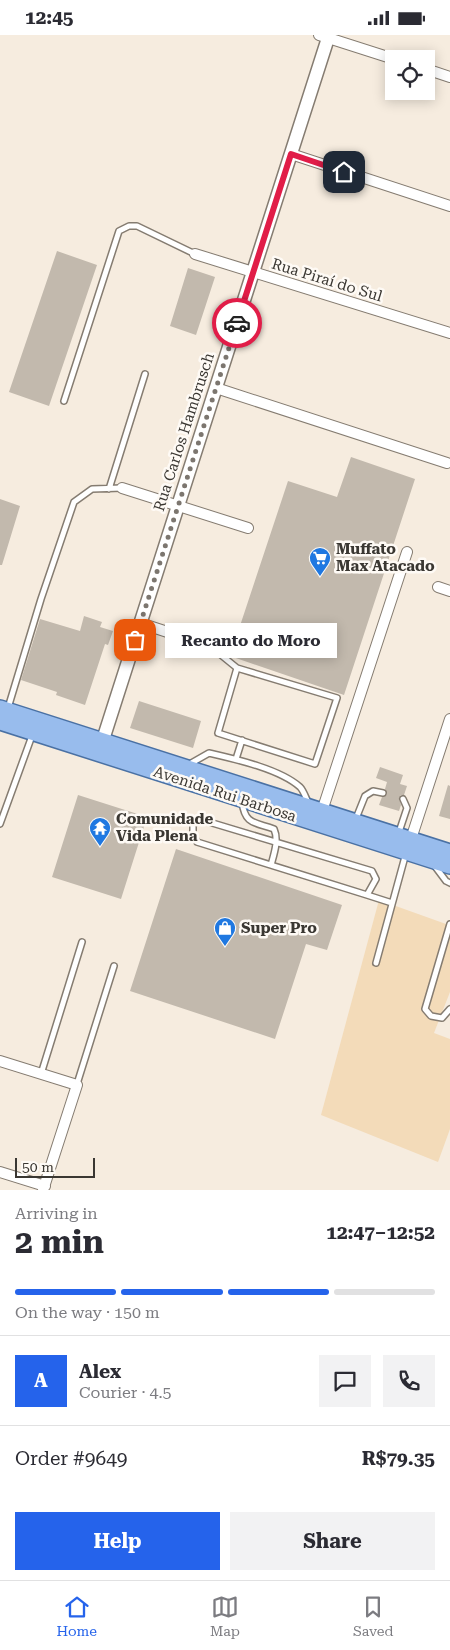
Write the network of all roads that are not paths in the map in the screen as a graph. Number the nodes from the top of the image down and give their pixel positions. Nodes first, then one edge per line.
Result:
1 (325, 36) edge
2 (385, 56) edge
3 (435, 72) edge
4 (450, 77) edge
5 (291, 154) junction
6 (450, 206) edge
7 (195, 254) joint
8 (253, 272) junction
9 (450, 333) edge
10 (145, 374) dead end
11 (216, 388) junction
12 (64, 401) dead end
13 (447, 463) dead end
14 (122, 488) joint
15 (109, 489) junction
16 (178, 506) junction
17 (248, 528) dead end
18 (407, 552) dead end
19 (438, 587) dead end
20 (450, 591) edge
21 (140, 623) junction
22 (210, 647) joint
23 (237, 668) junction
24 (2, 714) edge
25 (450, 719) edge
26 (33, 733) junction
27 (242, 740) junction
28 (100, 747) junction
29 (236, 759) junction
30 (184, 767) junction
31 (383, 793) dead end
32 (241, 799) junction
33 (403, 799) dead end
34 (316, 809) junction
35 (354, 821) junction
36 (0, 824) edge
37 (276, 842) junction
38 (405, 842) junction
39 (450, 851) edge
40 (431, 860) junction
41 (271, 865) junction
42 (450, 866) edge
43 (450, 883) edge
44 (367, 895) junction
45 (392, 903) junction
46 (450, 924) edge
47 (82, 942) dead end
48 (376, 963) dead end
49 (114, 966) dead end
50 (450, 1009) edge
51 (0, 1061) edge
52 (41, 1074) junction
53 (77, 1085) junction
54 (0, 1172) edge
55 (44, 1188) edge

1 - 2 street
1 - 5 street, Rua Carlos Hambrusch
3 - 4 street
5 - 6 street
5 - 8 street, Rua Carlos Hambrusch
7 - 8 street, Rua Piraí do Sul
7 - 12 lane
8 - 9 street, Rua Piraí do Sul
8 - 11 street, Rua Carlos Hambrusch
10 - 15 lane
11 - 13 street
11 - 16 street, Rua Carlos Hambrusch
14 - 15 lane
14 - 16 street
15 - 24 lane
16 - 17 street
16 - 21 street, Rua Carlos Hambrusch
18 - 34 street
19 - 20 street
21 - 22 street
21 - 28 street, Rua Carlos Hambrusch
22 - 23 lane
23 - 27 lane
23 - 27 lane
24 - 26 main road, Avenida Rui Barbosa
24 - 28 main road, Avenida Rui Barbosa
25 - 38 street
26 - 28 main road, Avenida Rui Barbosa
26 - 36 lane
27 - 29 lane
28 - 30 main road, Avenida Rui Barbosa
28 - 32 main road, Avenida Rui Barbosa
29 - 30 lane
29 - 34 lane
30 - 34 main road, Avenida Rui Barbosa
31 - 35 lane
32 - 37 lane
32 - 38 main road, Avenida Rui Barbosa
33 - 38 lane
34 - 35 main road, Avenida Rui Barbosa
35 - 38 main road, Avenida Rui Barbosa
37 - 41 lane
37 - 41 lane
37 - 44 lane
38 - 39 main road, Avenida Rui Barbosa
38 - 40 main road, Avenida Rui Barbosa
38 - 45 lane
40 - 42 main road, Avenida Rui Barbosa
40 - 43 lane
41 - 44 lane
44 - 45 lane
45 - 48 lane
46 - 50 lane
47 - 52 lane
49 - 53 lane
51 - 52 street
52 - 53 street
53 - 55 street
54 - 55 street

